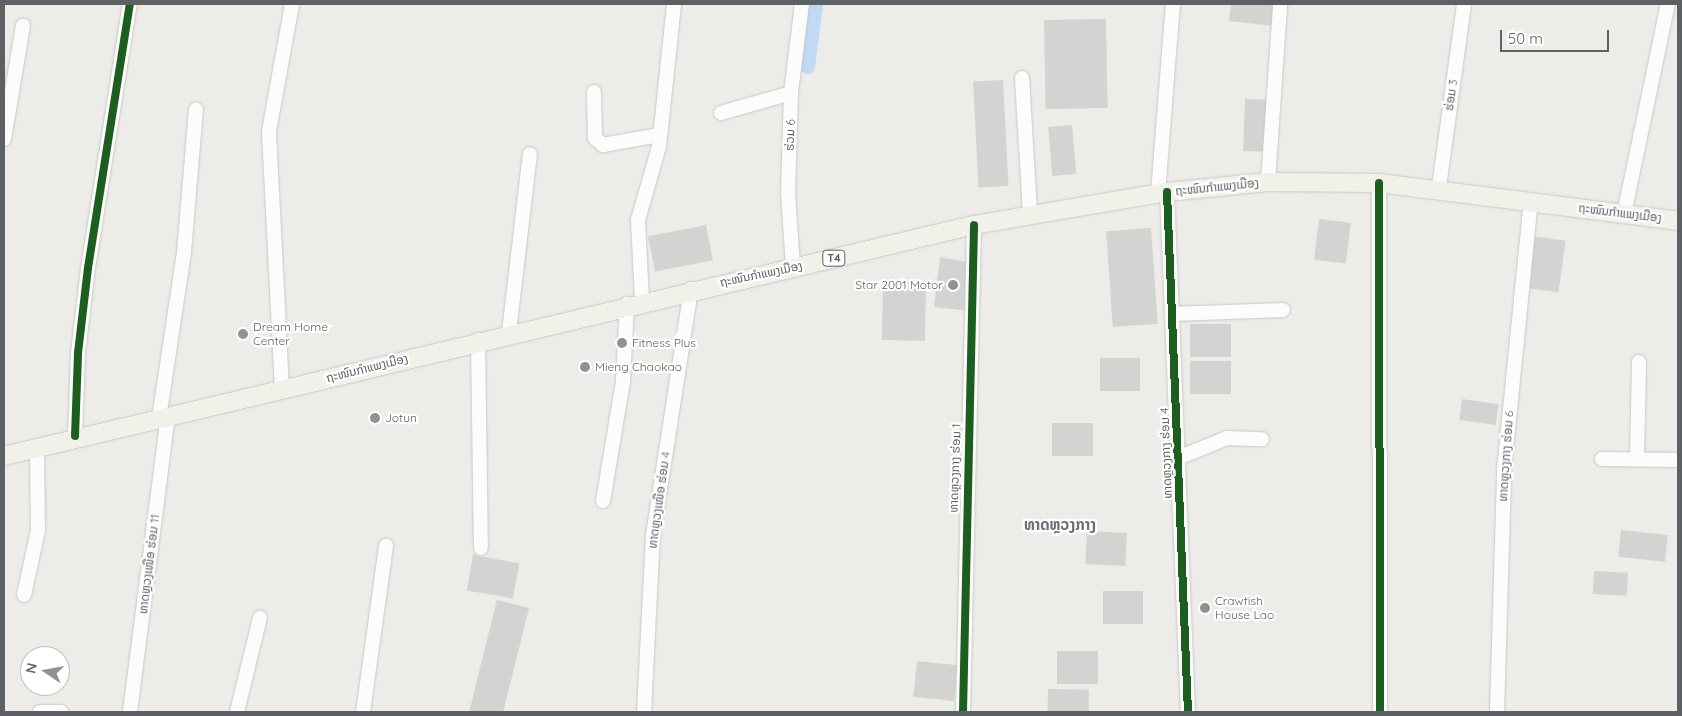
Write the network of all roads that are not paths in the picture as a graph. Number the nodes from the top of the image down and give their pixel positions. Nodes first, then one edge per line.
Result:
1 (130, 4) edge
2 (292, 4) edge
3 (674, 4) edge
4 (802, 4) edge
5 (1173, 4) edge
6 (1280, 4) edge
7 (1464, 4) edge
8 (1668, 4) edge
9 (23, 26) dead end
10 (1022, 78) dead end
11 (594, 92) dead end
12 (791, 93) junction
13 (196, 110) dead end
14 (721, 113) dead end
15 (659, 135) junction
16 (4, 139) edge
17 (530, 154) dead end
18 (1268, 182) junction
19 (1379, 183) junction
20 (1438, 187) junction
21 (1163, 193) junction
22 (1531, 201) junction
23 (1030, 212) junction
24 (1624, 214) junction
25 (1678, 221) edge
26 (974, 225) junction
27 (793, 267) junction
28 (691, 289) junction
29 (635, 302) junction
30 (1283, 310) dead end
31 (1172, 314) junction
32 (509, 332) junction
33 (478, 340) junction
34 (1639, 362) dead end
35 (282, 389) junction
36 (164, 417) junction
37 (75, 436) junction
38 (1262, 439) dead end
39 (37, 448) junction
40 (4, 456) edge
41 (1178, 458) junction
42 (1602, 459) dead end
43 (1637, 459) junction
44 (1678, 460) edge
45 (603, 501) dead end
46 (386, 546) dead end
47 (481, 548) dead end
48 (24, 595) dead end
49 (260, 618) dead end
50 (40, 712) edge
51 (61, 712) edge
52 (130, 712) edge
53 (237, 712) edge
54 (363, 712) edge
55 (644, 712) edge
56 (963, 712) edge
57 (1188, 712) edge
58 (1380, 712) edge
59 (1497, 712) edge

1 - 37 street
2 - 35 street
3 - 15 street
4 - 12 street, ຮ່ວມ 6
5 - 21 street, ທາດຫຼວງກາງ ຮ່ອມ 4
6 - 18 street
7 - 20 street, ຮ່ອມ 3
8 - 24 street
9 - 16 street
10 - 23 street
11 - 15 street
12 - 14 street
12 - 27 street, ຮ່ວມ 6
13 - 36 street, ທາດຫຼວງເໜືອ ຮ່ອມ 11
15 - 29 street
17 - 32 street
18 - 19 main road, ຖະໜົນກຳແພງເມືອງ / T4
18 - 21 main road, ຖະໜົນກຳແພງເມືອງ / T4
19 - 20 main road, ຖະໜົນກຳແພງເມືອງ / T4
19 - 58 street
20 - 22 main road, ຖະໜົນກຳແພງເມືອງ / T4
21 - 23 main road, ຖະໜົນກຳແພງເມືອງ / T4
21 - 31 street, ທາດຫຼວງກາງ ຮ່ອມ 4
22 - 24 main road, ຖະໜົນກຳແພງເມືອງ / T4
22 - 59 street, ທາດຫຼວງກາງ ຮ່ອມ 6
23 - 26 main road, ຖະໜົນກຳແພງເມືອງ / T4
24 - 25 main road, ຖະໜົນກຳແພງເມືອງ / T4
26 - 27 main road, ຖະໜົນກຳແພງເມືອງ / T4
26 - 56 street, ທາດຫຼວງກາງ ຮ່ອມ 1
27 - 28 main road, ຖະໜົນກຳແພງເມືອງ / T4
28 - 29 main road, ຖະໜົນກຳແພງເມືອງ / T4
28 - 55 street, ທາດຫຼວງເໜືອ ຮ່ອມ 4
29 - 32 main road, ຖະໜົນກຳແພງເມືອງ / T4
29 - 45 street
30 - 31 street
31 - 41 street, ທາດຫຼວງກາງ ຮ່ອມ 4
32 - 33 main road, ຖະໜົນກຳແພງເມືອງ / T4
33 - 35 main road, ຖະໜົນກຳແພງເມືອງ / T4
33 - 47 street
34 - 43 street
35 - 36 main road, ຖະໜົນກຳແພງເມືອງ / T4
36 - 37 main road, ຖະໜົນກຳແພງເມືອງ / T4
36 - 52 street, ທາດຫຼວງເໜືອ ຮ່ອມ 11
37 - 39 main road, ຖະໜົນກຳແພງເມືອງ / T4
38 - 41 street
39 - 40 main road, ຖະໜົນກຳແພງເມືອງ / T4
39 - 48 street
41 - 57 street, ທາດຫຼວງກາງ ຮ່ອມ 4
42 - 43 street
43 - 44 street
46 - 54 street
49 - 53 street
50 - 51 street

